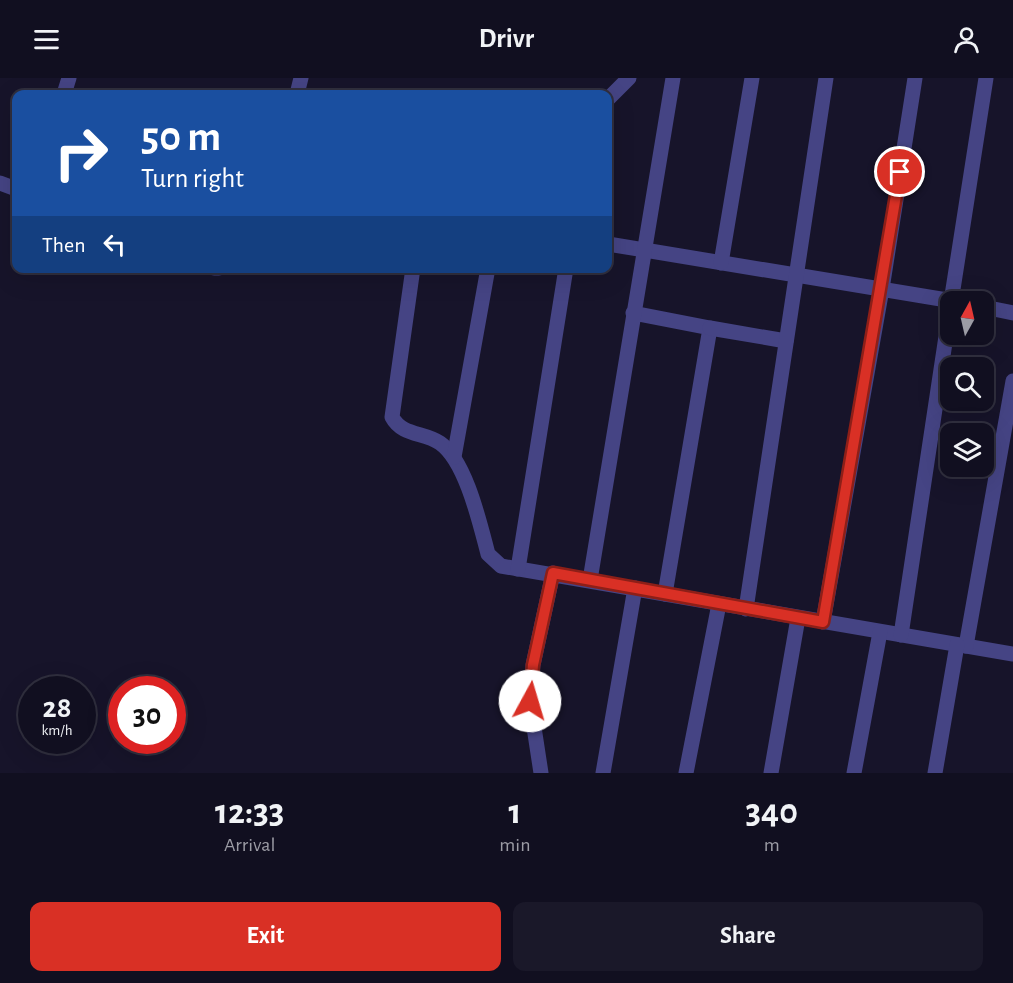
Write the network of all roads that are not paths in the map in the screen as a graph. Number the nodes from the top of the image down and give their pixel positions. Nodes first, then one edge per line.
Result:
1 (629, 78) edge
2 (673, 78) edge
3 (752, 78) edge
4 (826, 78) edge
5 (915, 78) edge
6 (986, 78) edge
7 (612, 95) edge
8 (612, 245) edge
9 (644, 250) junction
10 (721, 263) junction
11 (412, 273) edge
12 (487, 273) edge
13 (565, 273) edge
14 (796, 276) junction
15 (882, 289) junction
16 (955, 291) edge
17 (940, 300) edge
18 (994, 309) edge
19 (633, 313) junction
20 (1013, 313) edge
21 (710, 328) junction
22 (786, 341) junction
23 (946, 345) edge
24 (1013, 381) edge
25 (454, 458) junction
26 (518, 569) junction
27 (553, 573) junction
28 (590, 580) junction
29 (635, 588) junction
30 (665, 594) junction
31 (719, 604) junction
32 (746, 609) junction
33 (798, 618) junction
34 (823, 622) junction
35 (879, 632) junction
36 (901, 635) junction
37 (961, 645) junction
38 (1013, 654) edge
39 (541, 773) edge
40 (603, 773) edge
41 (686, 773) edge
42 (771, 773) edge
43 (854, 773) edge
44 (935, 773) edge

1 - 7 street
2 - 9 street
3 - 10 street
4 - 14 street
5 - 15 street
6 - 16 street
8 - 9 street
9 - 10 street
9 - 19 street
10 - 14 street
11 - 25 street
12 - 25 street
13 - 26 street
14 - 15 street
14 - 22 street
15 - 17 street
15 - 34 street
18 - 20 street
19 - 21 street
19 - 28 street
21 - 22 street
21 - 30 street
22 - 32 street
23 - 36 street
24 - 37 street
25 - 26 street
26 - 27 street
27 - 28 street
27 - 39 street
28 - 29 street
29 - 30 street
29 - 40 street
30 - 31 street
31 - 32 street
31 - 41 street
32 - 33 street
33 - 34 street
33 - 42 street
34 - 35 street
35 - 36 street
35 - 43 street
36 - 37 street
37 - 38 street
37 - 44 street

